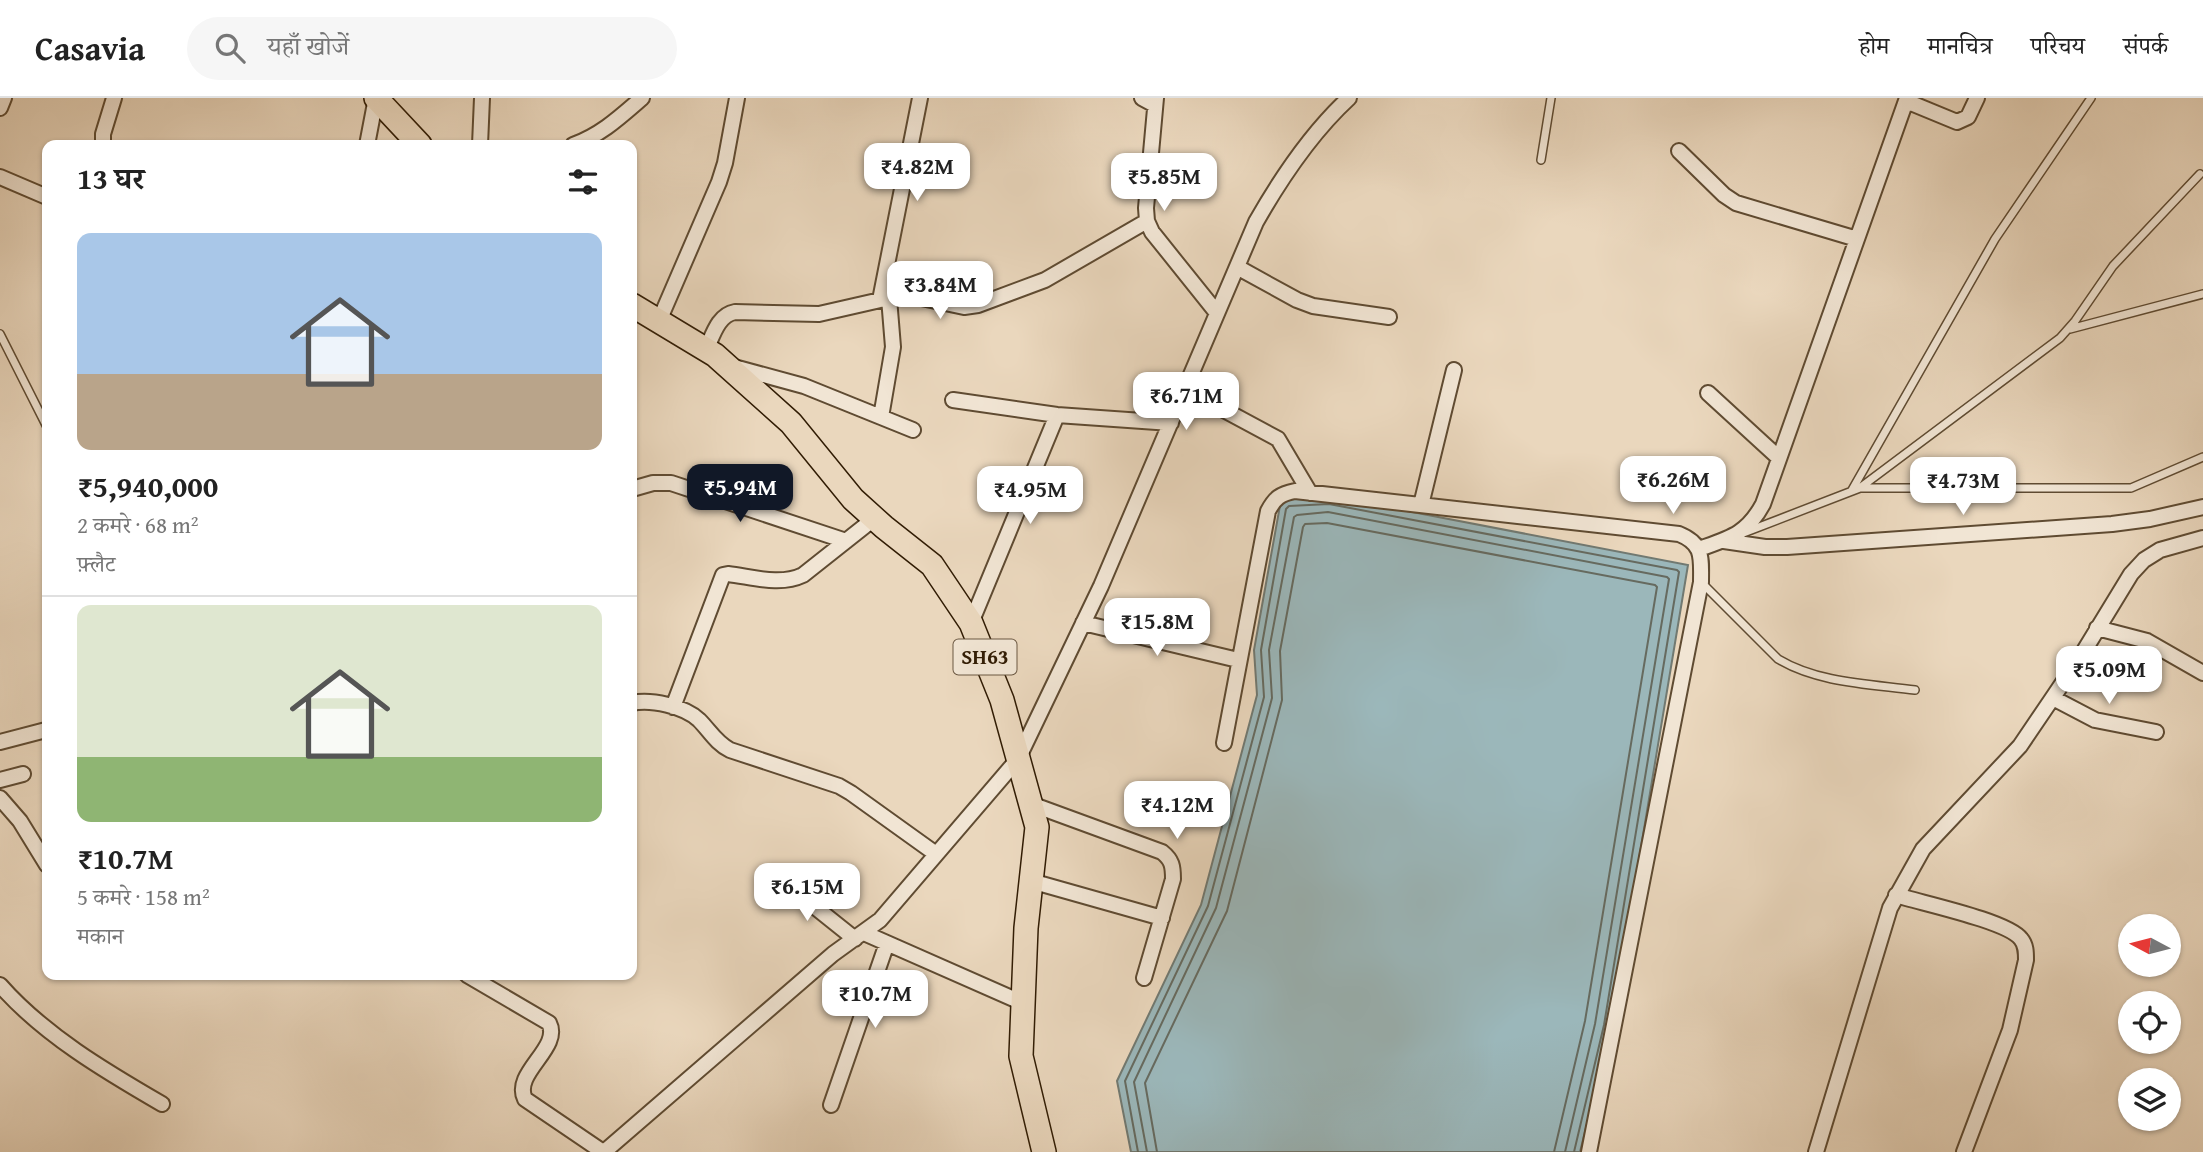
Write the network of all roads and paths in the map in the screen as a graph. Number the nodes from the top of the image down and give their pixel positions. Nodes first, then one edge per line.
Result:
1 (4, 98) edge
2 (114, 98) edge
3 (376, 98) edge
4 (482, 98) edge
5 (642, 98) edge
6 (737, 98) edge
7 (920, 98) edge
8 (1349, 98) edge
9 (1551, 98) edge
10 (1977, 98) edge
11 (2091, 98) edge
12 (1906, 100) edge
13 (1151, 101) edge
14 (0, 108) edge
15 (103, 140) edge
16 (368, 140) edge
17 (415, 140) edge
18 (480, 140) edge
19 (587, 140) edge
20 (1679, 152) dead end
21 (1541, 160) dead end
22 (2200, 174) dead end
23 (0, 177) edge
24 (42, 195) edge
25 (1147, 221) junction
26 (1857, 239) junction
27 (1237, 267) junction
28 (2203, 294) edge
29 (884, 299) junction
30 (637, 308) edge
31 (1217, 313) junction
32 (1389, 317) dead end
33 (659, 321) junction
34 (2069, 329) junction
35 (0, 334) edge
36 (706, 350) junction
37 (726, 365) junction
38 (1454, 370) dead end
39 (1185, 389) junction
40 (1708, 393) dead end
41 (953, 400) dead end
42 (1057, 415) junction
43 (42, 417) edge
44 (881, 417) junction
45 (1171, 423) junction
46 (914, 430) dead end
47 (2203, 457) edge
48 (1779, 458) junction
49 (637, 488) edge
50 (1856, 489) junction
51 (1310, 493) junction
52 (1421, 505) junction
53 (2203, 507) edge
54 (875, 519) junction
55 (1730, 538) junction
56 (2203, 538) edge
57 (846, 541) junction
58 (1699, 549) junction
59 (1701, 582) junction
60 (971, 622) junction
61 (1083, 623) junction
62 (2097, 628) junction
63 (1238, 660) junction
64 (2203, 673) edge
65 (1915, 690) dead end
66 (2053, 698) junction
67 (637, 703) edge
68 (673, 707) junction
69 (42, 731) edge
70 (2157, 732) dead end
71 (0, 743) edge
72 (1223, 743) dead end
73 (1018, 759) junction
74 (23, 774) dead end
75 (0, 780) edge
76 (0, 798) edge
77 (1031, 804) junction
78 (936, 854) junction
79 (42, 857) edge
80 (779, 879) dead end
81 (1031, 881) junction
82 (1896, 895) junction
83 (1162, 918) junction
84 (860, 936) junction
85 (887, 943) junction
86 (1144, 978) dead end
87 (476, 980) edge
88 (0, 985) edge
89 (1023, 1003) junction
90 (162, 1104) dead end
91 (831, 1105) dead end
92 (604, 1152) edge
93 (1044, 1152) edge
94 (1589, 1152) edge
95 (1816, 1152) edge
96 (1964, 1152) edge

1 - 14 street
2 - 15 street
3 - 16 street
3 - 17 main road
4 - 18 street
5 - 19 street
6 - 33 street
7 - 29 street
8 - 27 street
9 - 21 lane
10 - 12 street
11 - 50 lane
12 - 26 street
13 - 25 street
20 - 26 street
22 - 34 lane
23 - 24 street
25 - 29 street
25 - 31 street
26 - 48 street
27 - 31 street
27 - 32 street
28 - 34 lane
29 - 36 street
29 - 44 street
30 - 33 main road, SH63
31 - 39 street
33 - 36 main road, SH63
34 - 50 lane
35 - 43 lane
36 - 37 main road, SH63
37 - 44 street
37 - 54 main road, SH63
38 - 52 street
39 - 45 street
39 - 51 street
40 - 48 street
41 - 42 street
42 - 45 street
42 - 60 street
44 - 46 street
45 - 61 street
47 - 50 lane
48 - 55 street
49 - 57 street
50 - 55 lane
51 - 52 street
51 - 63 street
52 - 58 street
53 - 55 street
54 - 57 street
54 - 60 main road, SH63
55 - 58 street
56 - 62 street
57 - 68 street
58 - 59 street
59 - 65 lane
59 - 94 street
60 - 73 main road, SH63
61 - 63 street
61 - 73 street
62 - 64 street
62 - 66 street
63 - 72 street
66 - 70 street
66 - 82 street
67 - 68 street
68 - 78 street
69 - 71 street
73 - 77 main road, SH63
73 - 78 street
74 - 75 street
76 - 79 street
77 - 81 main road, SH63
77 - 83 street
78 - 84 street
80 - 84 street
81 - 83 street
81 - 89 main road, SH63
82 - 95 street
82 - 96 street
83 - 86 street
84 - 85 street
84 - 92 street
85 - 89 street
85 - 91 street
87 - 92 street
88 - 90 street
89 - 93 main road, SH63

